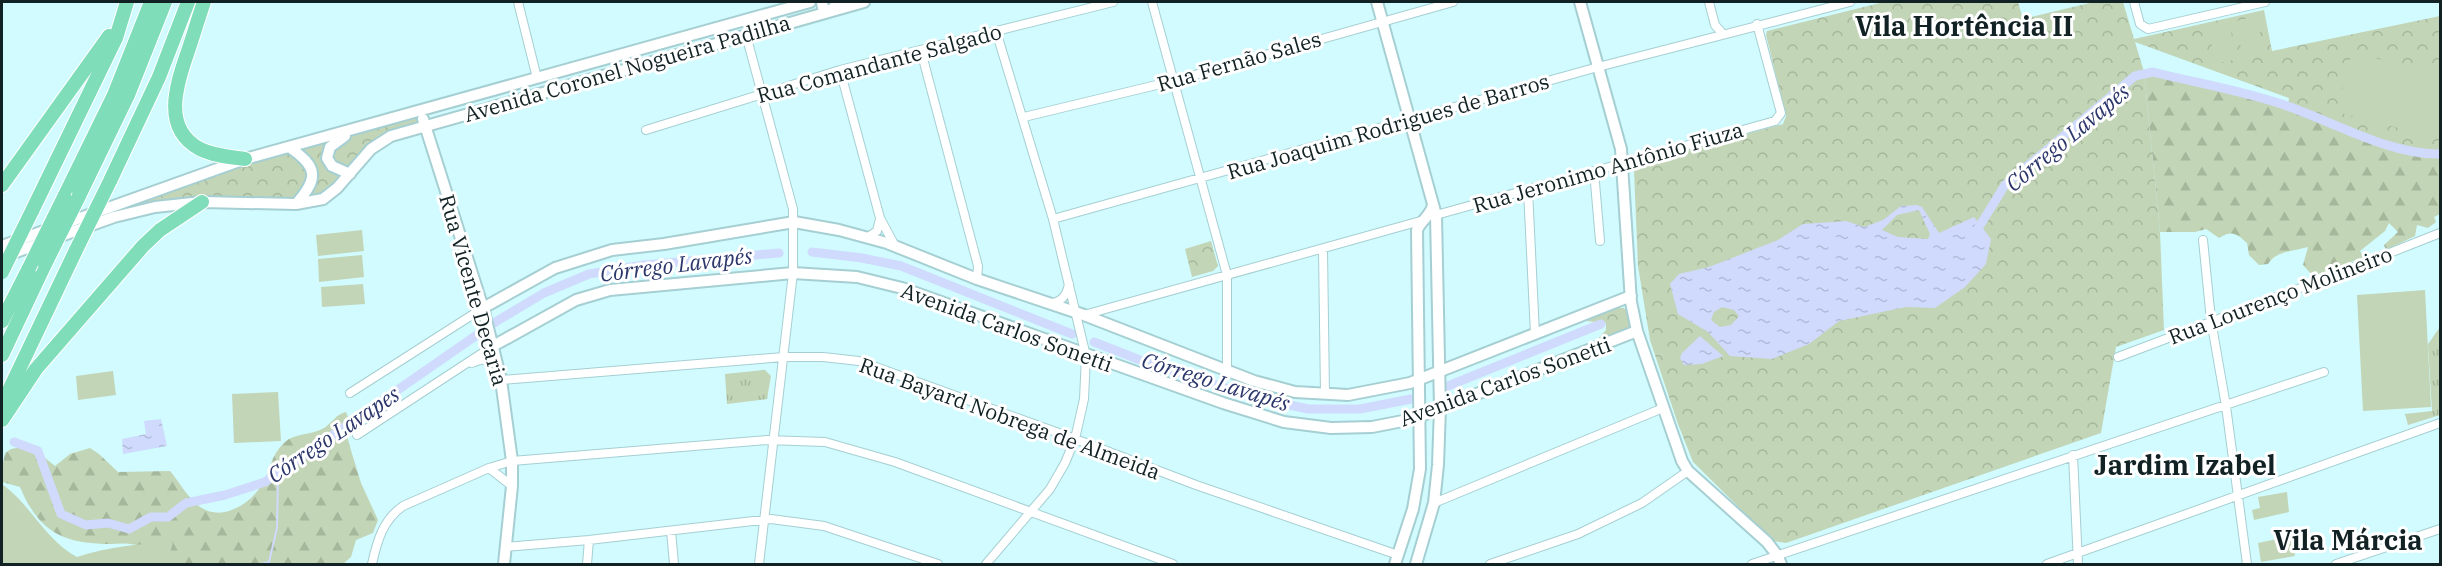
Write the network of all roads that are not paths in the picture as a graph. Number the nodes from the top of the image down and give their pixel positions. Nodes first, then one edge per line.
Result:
1 (126, 2) edge
2 (151, 2) edge
3 (165, 2) edge
4 (188, 2) edge
5 (204, 2) edge
6 (518, 2) edge
7 (810, 2) edge
8 (822, 2) edge
9 (864, 2) edge
10 (1113, 2) edge
11 (1152, 2) edge
12 (1377, 2) edge
13 (1453, 2) edge
14 (1580, 2) edge
15 (1709, 2) edge
16 (1850, 2) edge
17 (2134, 2) edge
18 (2265, 2) edge
19 (832, 8) edge
20 (1383, 20) junction
21 (1757, 24) junction
22 (996, 31) junction
23 (746, 34) junction
24 (1723, 34) junction
25 (921, 51) junction
26 (1598, 67) junction
27 (840, 70) junction
28 (537, 78) junction
29 (1173, 81) junction
30 (762, 93) junction
31 (420, 111) junction
32 (1024, 117) junction
33 (1409, 120) junction
34 (425, 125) junction
35 (646, 130) dead end
36 (352, 131) junction
37 (289, 147) junction
38 (245, 159) junction
39 (1622, 163) junction
40 (1594, 171) junction
41 (350, 174) junction
42 (1200, 179) junction
43 (2, 185) edge
44 (1528, 190) junction
45 (202, 202) junction
46 (296, 204) junction
47 (1436, 216) junction
48 (880, 218) junction
49 (1053, 219) junction
50 (794, 222) junction
51 (1413, 228) junction
52 (2440, 232) edge
53 (868, 237) junction
54 (2203, 240) dead end
55 (1600, 241) dead end
56 (2, 246) edge
57 (895, 246) junction
58 (1323, 250) junction
59 (2, 257) edge
60 (794, 270) junction
61 (2, 272) edge
62 (1227, 275) junction
63 (977, 279) junction
64 (1070, 283) junction
65 (476, 287) junction
66 (505, 295) junction
67 (1631, 299) junction
68 (1048, 303) junction
69 (484, 311) junction
70 (1081, 314) junction
71 (2211, 320) junction
72 (2, 321) edge
73 (1637, 331) junction
74 (1535, 334) junction
75 (492, 342) junction
76 (2, 355) edge
77 (1086, 356) junction
78 (784, 357) junction
79 (2118, 357) dead end
80 (498, 368) junction
81 (1227, 371) junction
82 (1438, 372) junction
83 (2325, 372) dead end
84 (447, 375) junction
85 (1419, 379) junction
86 (501, 380) junction
87 (350, 393) dead end
88 (1325, 394) junction
89 (2, 406) edge
90 (2226, 406) junction
91 (1440, 408) junction
92 (1663, 408) junction
93 (1420, 417) junction
94 (2, 420) edge
95 (2440, 423) edge
96 (357, 435) dead end
97 (1075, 439) junction
98 (773, 440) junction
99 (2073, 455) junction
100 (512, 461) junction
101 (489, 468) junction
102 (1688, 471) junction
103 (512, 486) junction
104 (2237, 496) junction
105 (1434, 503) junction
106 (1032, 511) junction
107 (765, 519) junction
108 (2440, 529) edge
109 (671, 531) junction
110 (589, 540) junction
111 (506, 547) junction
112 (2078, 553) junction
113 (1396, 560) edge
114 (1779, 560) edge
115 (2354, 561) edge
116 (372, 564) edge
117 (504, 564) edge
118 (587, 564) edge
119 (674, 564) edge
120 (759, 564) edge
121 (938, 564) edge
122 (986, 564) edge
123 (1173, 564) edge
124 (1416, 564) edge
125 (1490, 564) edge
126 (1752, 564) edge
127 (2047, 564) edge
128 (2078, 564) edge
129 (2247, 564) edge
130 (2336, 564) edge

1 - 43 highway
1 - 61 highway, bridge
2 - 72 highway, bridge
3 - 76 highway, bridge
4 - 89 highway, bridge
5 - 38 highway
6 - 28 street
7 - 28 street, Avenida Coronel Nogueira Padilha
8 - 19 street
9 - 19 street, Avenida Coronel Nogueira Padilha
10 - 22 street, Rua Comandante Salgado
11 - 29 street
12 - 20 street
13 - 20 street, Rua Fernão Sales
14 - 26 street
15 - 24 street
16 - 21 street, Rua Joaquim Rodrigues de Barros
17 - 18 street
19 - 23 street, Avenida Coronel Nogueira Padilha
20 - 29 street, Rua Fernão Sales
20 - 33 street
21 - 24 street, Rua Joaquim Rodrigues de Barros
21 - 39 street, Rua Jeronimo Antônio Fiuza
22 - 25 street, Rua Comandante Salgado
22 - 32 street
23 - 30 street
23 - 34 street, Avenida Coronel Nogueira Padilha
24 - 26 street, Rua Joaquim Rodrigues de Barros
25 - 27 street, Rua Comandante Salgado
25 - 63 street
26 - 33 street, Rua Joaquim Rodrigues de Barros
26 - 39 street
27 - 30 street, Rua Comandante Salgado
27 - 48 street
28 - 31 street, Avenida Coronel Nogueira Padilha
29 - 32 street, Rua Fernão Sales
29 - 42 street
30 - 35 street, Rua Comandante Salgado
30 - 50 street
31 - 34 street
31 - 36 street, Avenida Coronel Nogueira Padilha
32 - 49 street
33 - 42 street, Rua Joaquim Rodrigues de Barros
33 - 47 street
34 - 41 street, Avenida Coronel Nogueira Padilha
34 - 65 street, Rua Vicente Decaria
36 - 37 street, Avenida Coronel Nogueira Padilha
36 - 41 street
37 - 38 street, Avenida Coronel Nogueira Padilha
37 - 46 street
38 - 56 street, Avenida Coronel Nogueira Padilha
39 - 40 street, Rua Jeronimo Antônio Fiuza
39 - 67 street
40 - 44 street, Rua Jeronimo Antônio Fiuza
40 - 55 street
41 - 46 street, Avenida Coronel Nogueira Padilha
42 - 49 street, Rua Joaquim Rodrigues de Barros
42 - 62 street
44 - 47 street, Rua Jeronimo Antônio Fiuza
44 - 74 street
45 - 46 street, Avenida Coronel Nogueira Padilha
45 - 59 street, Avenida Coronel Nogueira Padilha
45 - 94 highway
47 - 51 street
47 - 51 street, Rua Jeronimo Antônio Fiuza
47 - 82 street
48 - 53 street
48 - 57 street
49 - 64 street
50 - 53 street, Avenida Carlos Sonetti
50 - 60 street
50 - 66 street, Avenida Carlos Sonetti
51 - 58 street, Rua Jeronimo Antônio Fiuza
51 - 85 street
52 - 71 street, Rua Lourenço Molineiro
53 - 57 street, Avenida Carlos Sonetti
54 - 71 street
57 - 63 street, Avenida Carlos Sonetti
58 - 62 street, Rua Jeronimo Antônio Fiuza
58 - 88 street
60 - 75 street, Avenida Carlos Sonetti
60 - 77 street, Avenida Carlos Sonetti
60 - 78 street
62 - 70 street, Rua Jeronimo Antônio Fiuza
62 - 81 street
63 - 68 street, Avenida Carlos Sonetti
64 - 68 street
64 - 70 street
65 - 66 street
65 - 69 street, Rua Vicente Decaria
66 - 69 street, Avenida Carlos Sonetti
67 - 73 street
67 - 74 street, Avenida Carlos Sonetti
68 - 70 street, Avenida Carlos Sonetti
69 - 75 street, Rua Vicente Decaria
69 - 87 street, Avenida Carlos Sonetti
70 - 77 street
70 - 81 street, Avenida Carlos Sonetti
71 - 79 street, Rua Lourenço Molineiro
71 - 90 street
73 - 91 street, Avenida Carlos Sonetti
73 - 92 street
74 - 82 street, Avenida Carlos Sonetti
75 - 80 street, Rua Vicente Decaria
75 - 84 street, Avenida Carlos Sonetti
77 - 93 street, Avenida Carlos Sonetti
77 - 97 street
78 - 86 street, Rua Bayard Nobrega de Almeida
78 - 97 street, Rua Bayard Nobrega de Almeida
78 - 98 street
80 - 84 street, Avenida Carlos Sonetti
80 - 86 street, Rua Vicente Decaria
81 - 88 street, Avenida Carlos Sonetti
82 - 85 street, Avenida Carlos Sonetti
82 - 91 street
83 - 90 street
84 - 96 street, Avenida Carlos Sonetti
85 - 88 street, Avenida Carlos Sonetti
85 - 93 street
86 - 100 street, Rua Vicente Decaria
90 - 99 street
90 - 104 street
91 - 93 street, Avenida Carlos Sonetti
91 - 105 street
92 - 102 street
92 - 105 street
93 - 113 street
95 - 104 street
97 - 106 street
97 - 113 street, Rua Bayard Nobrega de Almeida
98 - 100 street
98 - 106 street
98 - 107 street
99 - 112 street
99 - 114 street
100 - 101 street
100 - 103 street, Rua Vicente Decaria
101 - 103 street
101 - 116 street
102 - 114 street
102 - 125 street
103 - 111 street, Rua Vicente Decaria
104 - 112 street
104 - 129 street
105 - 124 street
106 - 122 street
106 - 123 street
107 - 109 street
107 - 120 street
107 - 121 street
108 - 115 street
109 - 110 street
109 - 119 street
110 - 111 street
110 - 118 street
111 - 117 street, Rua Vicente Decaria
112 - 127 street
112 - 128 street
114 - 126 street
115 - 130 street

